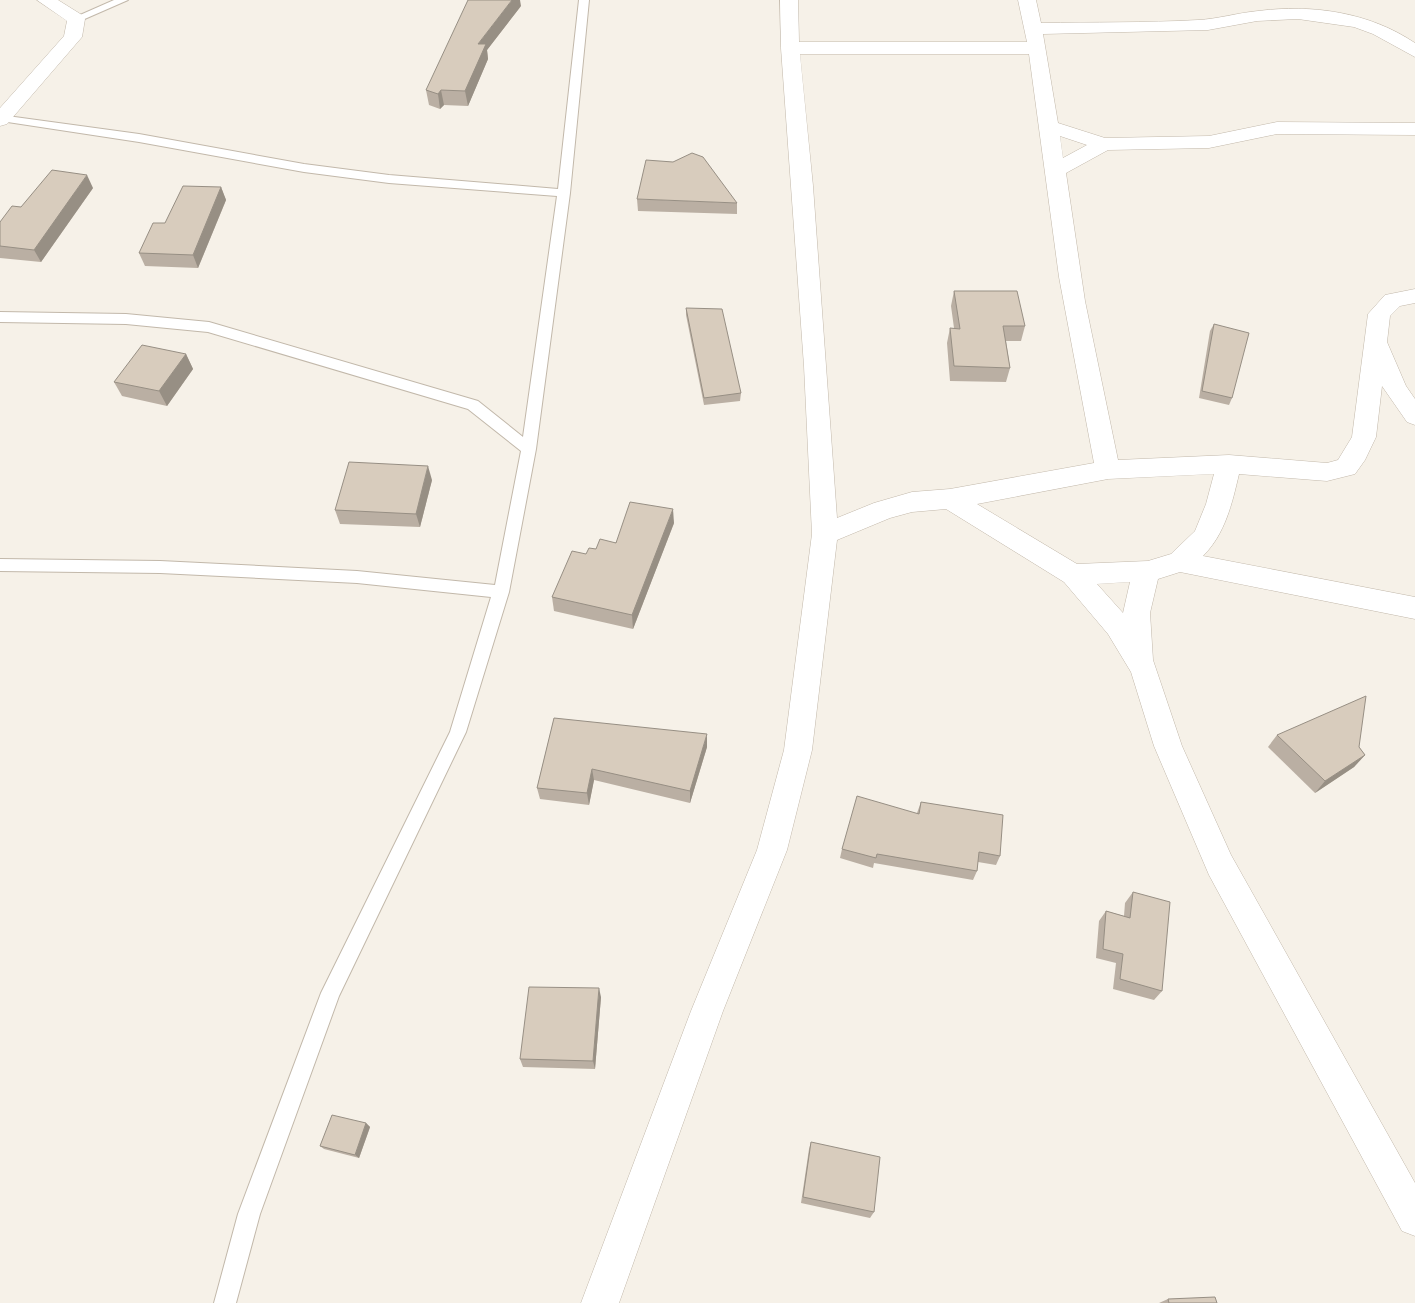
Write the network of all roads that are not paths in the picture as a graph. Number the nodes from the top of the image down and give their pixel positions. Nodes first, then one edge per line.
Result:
1 (46, 0) edge
2 (123, 0) edge
3 (584, 0) edge
4 (789, 0) edge
5 (1026, 0) edge
6 (101, 4) edge
7 (76, 20) junction
8 (1034, 38) junction
9 (790, 48) junction
10 (1415, 51) edge
11 (1, 119) edge
12 (1048, 126) junction
13 (1415, 129) edge
14 (1104, 144) junction
15 (1056, 170) junction
16 (564, 192) junction
17 (1415, 296) edge
18 (0, 317) edge
19 (1376, 340) junction
20 (1415, 416) edge
21 (530, 449) junction
22 (1229, 464) junction
23 (1108, 470) junction
24 (950, 499) junction
25 (826, 534) junction
26 (1180, 562) junction
27 (0, 565) edge
28 (1148, 571) junction
29 (1073, 575) junction
30 (501, 592) junction
31 (1415, 608) edge
32 (1144, 669) junction
33 (1415, 1218) edge
34 (225, 1303) edge
35 (600, 1303) edge

1 - 7 street
2 - 6 lane
3 - 16 lane
4 - 9 street
5 - 8 street
6 - 7 lane
7 - 11 street
8 - 9 street
8 - 10 street
8 - 12 street
9 - 25 street
11 - 16 lane
12 - 14 street
12 - 15 street
13 - 14 street
14 - 15 street
15 - 23 street
16 - 21 lane
17 - 19 street
18 - 21 lane
19 - 20 street
19 - 22 street
21 - 30 lane
22 - 23 street
22 - 26 street
23 - 24 street
24 - 25 street
24 - 29 street
25 - 35 street
26 - 28 street
26 - 31 street
27 - 30 lane
28 - 29 street
28 - 32 street
29 - 32 street
30 - 34 lane
32 - 33 street

